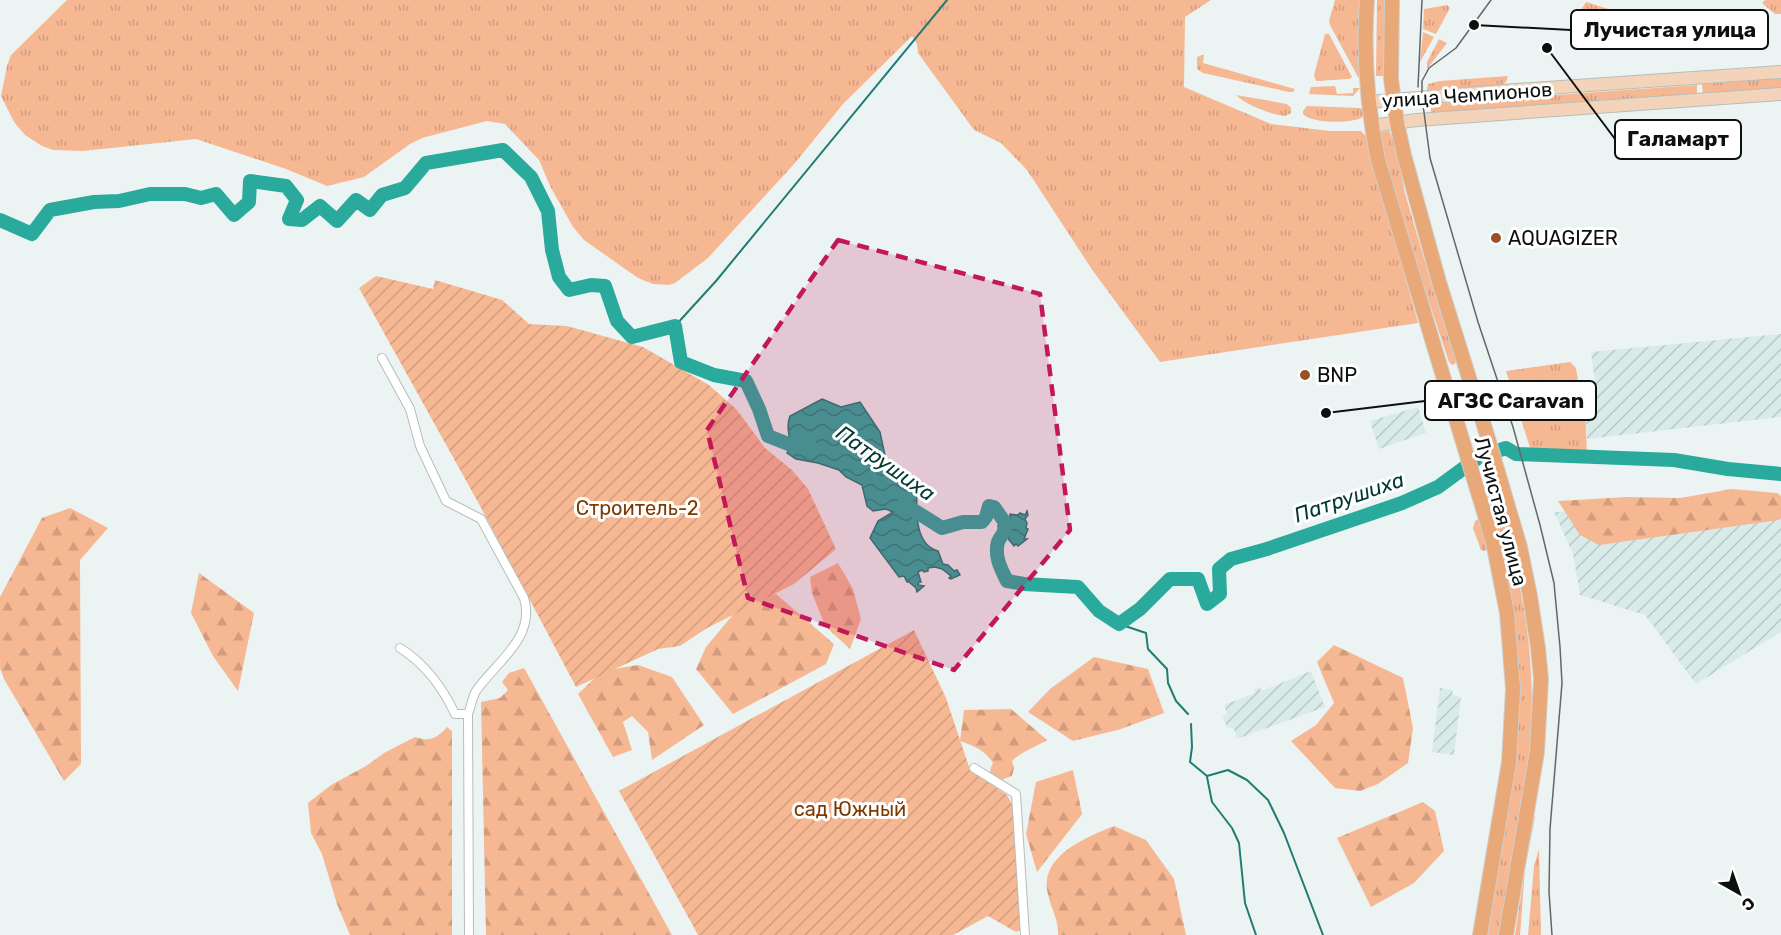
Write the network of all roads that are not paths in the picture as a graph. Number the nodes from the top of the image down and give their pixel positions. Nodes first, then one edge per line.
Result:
1 (1367, 0) edge
2 (1392, 0) edge
3 (1781, 72) edge
4 (1781, 94) edge
5 (1394, 99) junction
6 (1368, 102) junction
7 (1397, 123) junction
8 (1371, 126) junction
9 (382, 358) dead end
10 (400, 648) dead end
11 (468, 714) junction
12 (974, 768) dead end
13 (469, 935) edge
14 (1025, 935) edge
15 (1480, 935) edge
16 (1506, 935) edge

1 - 6 main road, Лучистая улица
2 - 5 main road, Лучистая улица
3 - 5 street, улица Чемпионов
4 - 7 street, улица Чемпионов
5 - 6 street, улица Чемпионов
5 - 7 main road, Лучистая улица
6 - 8 main road, Лучистая улица
7 - 8 street, улица Чемпионов
7 - 16 main road, Лучистая улица
8 - 15 main road, Лучистая улица
9 - 11 street
10 - 11 street
11 - 13 street
12 - 14 street

